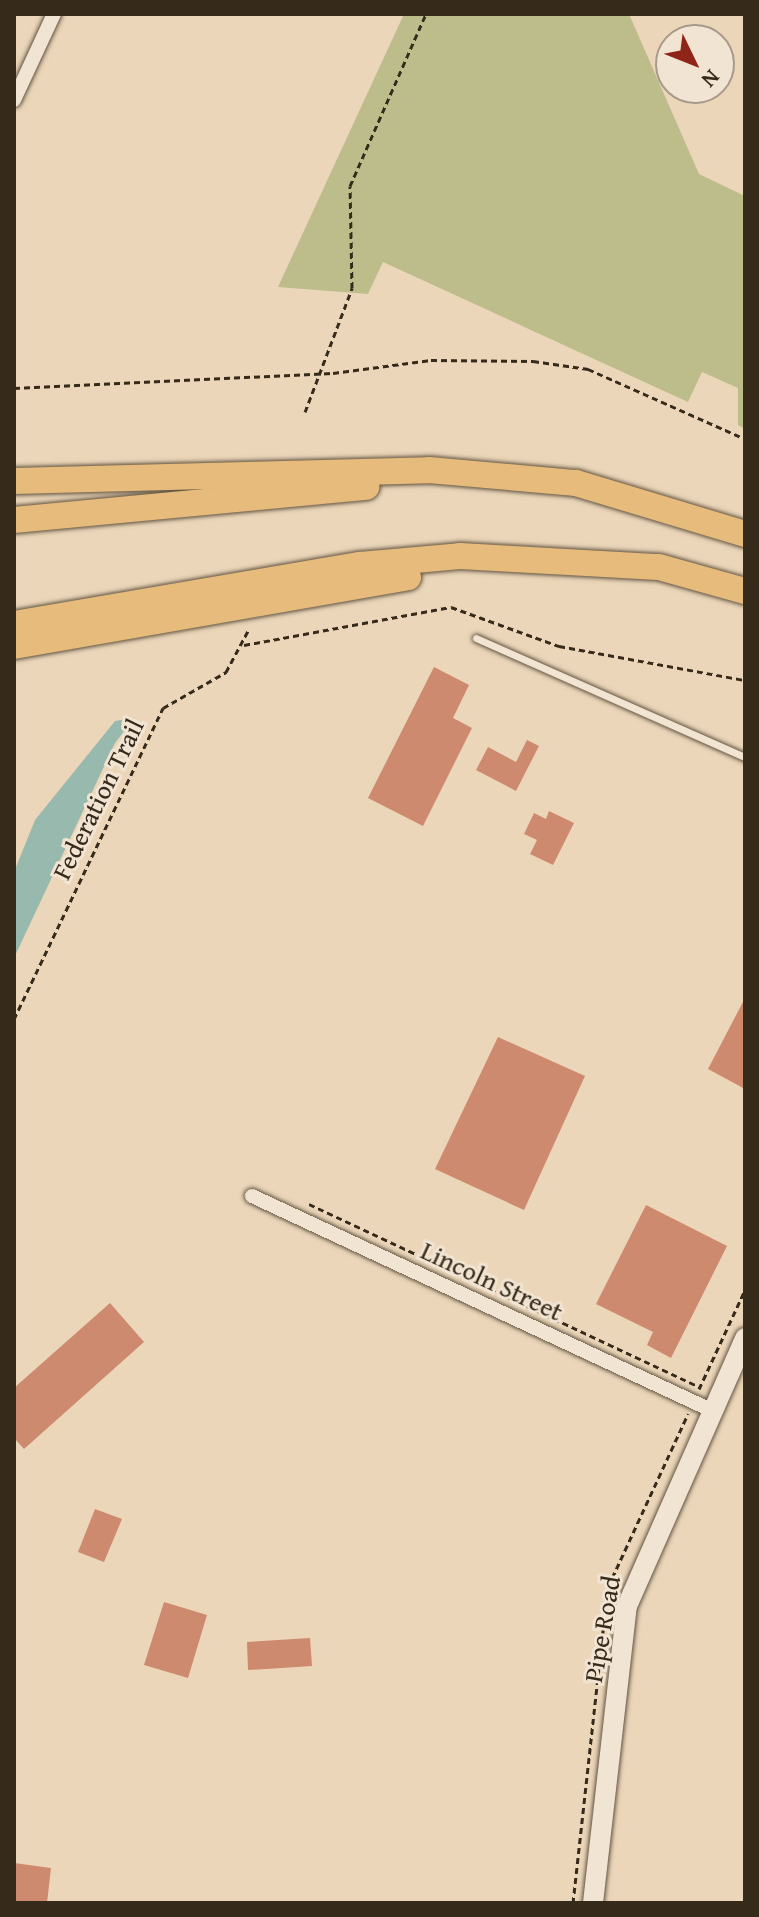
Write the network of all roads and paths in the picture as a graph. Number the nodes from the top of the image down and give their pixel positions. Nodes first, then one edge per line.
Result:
1 (54, 14) edge
2 (426, 14) edge
3 (14, 100) edge
4 (317, 374) junction
5 (14, 388) edge
6 (305, 412) dead end
7 (745, 439) edge
8 (14, 481) edge
9 (671, 513) junction
10 (14, 520) edge
11 (745, 534) edge
12 (659, 567) junction
13 (745, 591) edge
14 (14, 624) edge
15 (249, 629) dead end
16 (476, 638) dead end
17 (14, 646) edge
18 (744, 756) edge
19 (14, 1019) edge
20 (252, 1196) dead end
21 (309, 1204) dead end
22 (745, 1338) edge
23 (700, 1387) dead end
24 (711, 1410) junction
25 (593, 1903) edge

1 - 3 street
2 - 4 path
4 - 5 path
4 - 6 path
4 - 7 path
8 - 9 highway
9 - 10 highway
9 - 11 highway
12 - 13 highway
12 - 14 highway
12 - 17 highway
15 - 19 path, Federation Trail
16 - 18 lane
20 - 24 street, Lincoln Street
21 - 23 path
22 - 24 street, Pipe Road
24 - 25 street, Pipe Road

